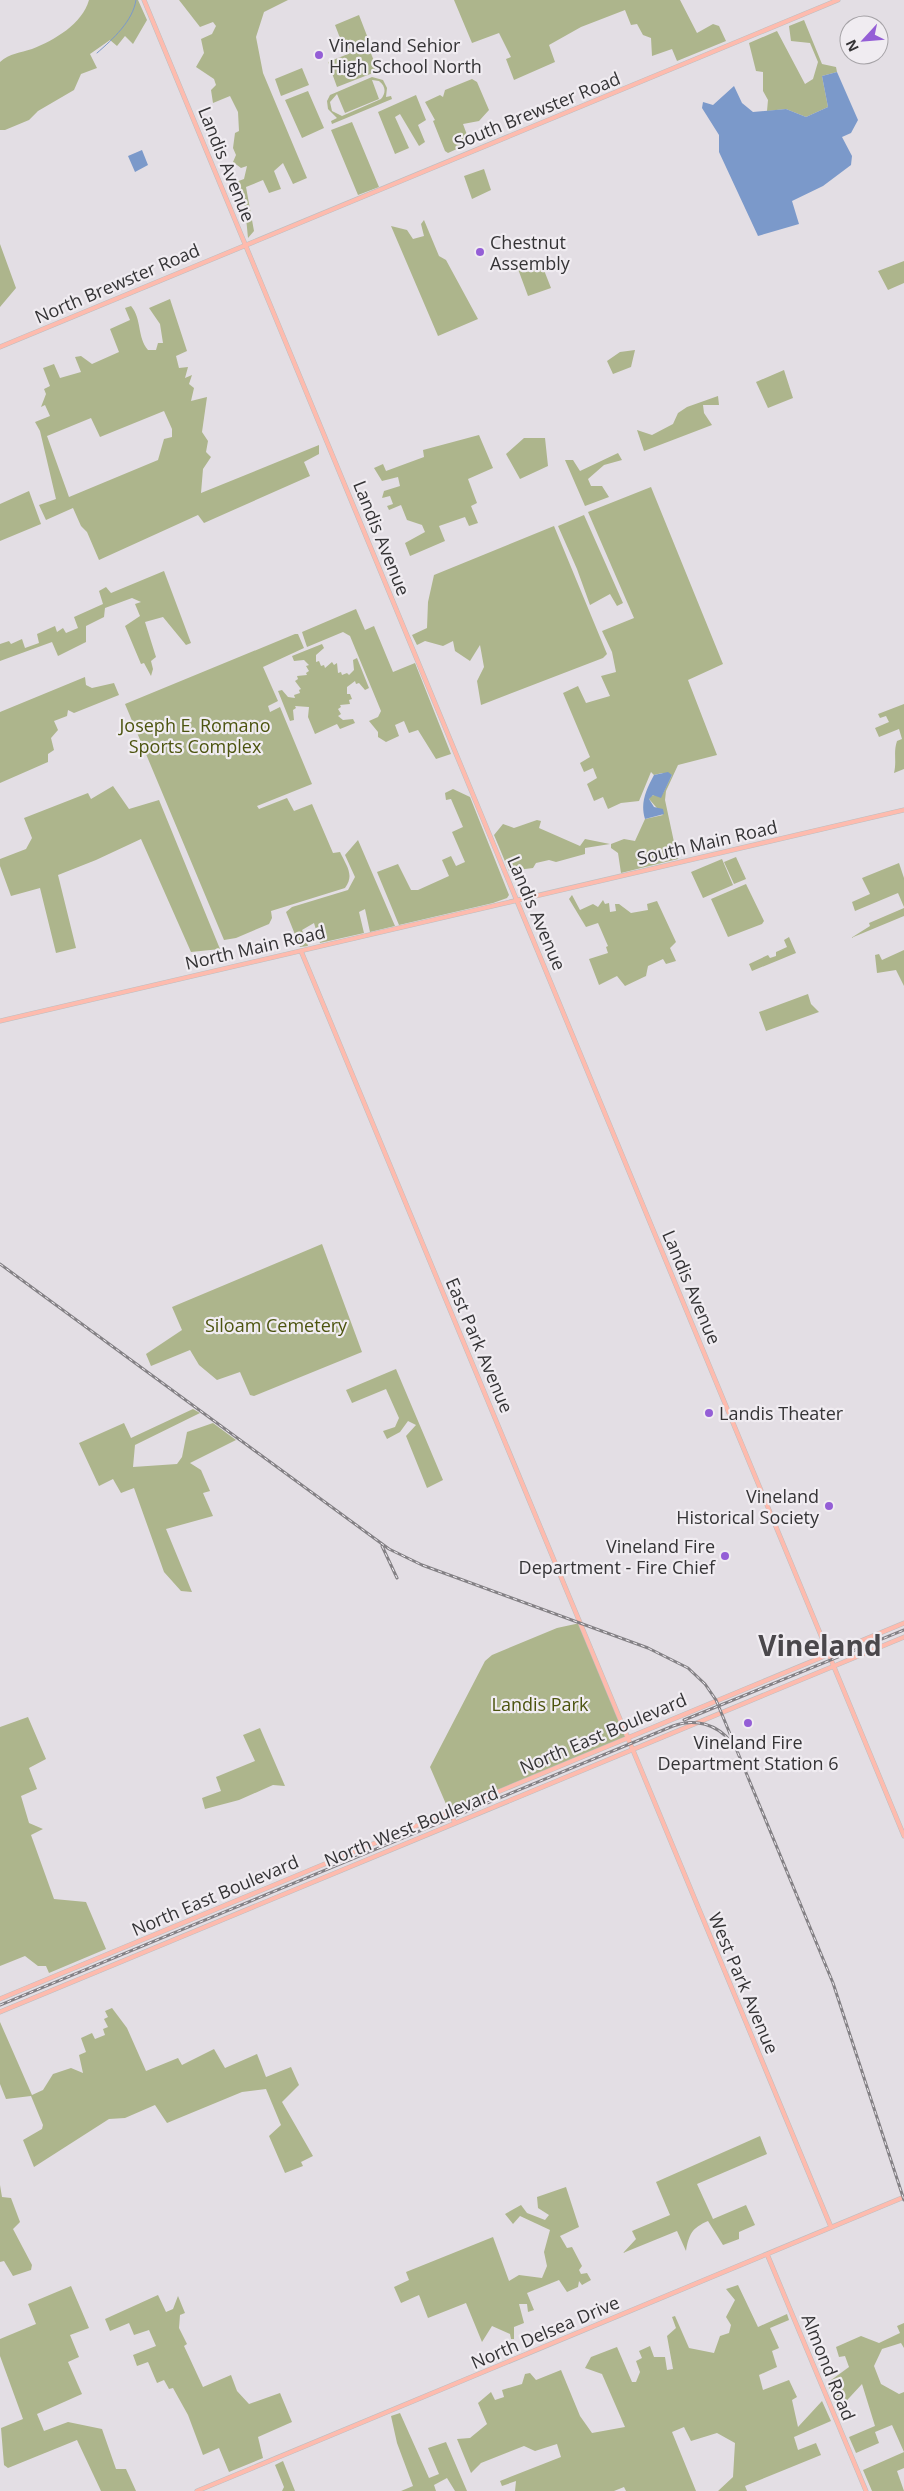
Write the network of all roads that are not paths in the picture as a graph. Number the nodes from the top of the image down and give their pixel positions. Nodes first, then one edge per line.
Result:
1 (144, 0) edge
2 (838, 0) edge
3 (246, 245) junction
4 (0, 347) edge
5 (904, 810) edge
6 (517, 900) junction
7 (301, 951) junction
8 (0, 1021) edge
9 (904, 1623) edge
10 (904, 1637) edge
11 (828, 1654) junction
12 (834, 1667) junction
13 (628, 1738) junction
14 (633, 1750) junction
15 (449, 1811) junction
16 (455, 1823) junction
17 (904, 1836) edge
18 (0, 1999) edge
19 (0, 2012) edge
20 (904, 2197) edge
21 (831, 2227) junction
22 (767, 2254) junction
23 (197, 2491) edge
24 (866, 2491) edge

1 - 3 main road, Landis Avenue
2 - 3 main road, South Brewster Road
3 - 4 main road, North Brewster Road
3 - 6 main road, Landis Avenue
5 - 6 main road, South Main Road
6 - 7 main road, North Main Road
6 - 11 main road, Landis Avenue
7 - 8 main road, North Main Road
7 - 13 main road, East Park Avenue
9 - 11 main road, North East Boulevard
10 - 12 main road, North West Boulevard
11 - 12 main road, Landis Avenue
11 - 13 main road, North East Boulevard
12 - 14 main road, North West Boulevard
12 - 17 main road, Landis Avenue
13 - 14 main road, East Park Avenue
13 - 15 main road, North East Boulevard
14 - 16 main road, North West Boulevard
14 - 21 main road, West Park Avenue
15 - 16 main road
15 - 18 main road, North East Boulevard
16 - 19 main road, North West Boulevard
20 - 21 main road, North Delsea Drive
21 - 22 main road, North Delsea Drive
22 - 23 main road, North Delsea Drive
22 - 24 main road, Almond Road

